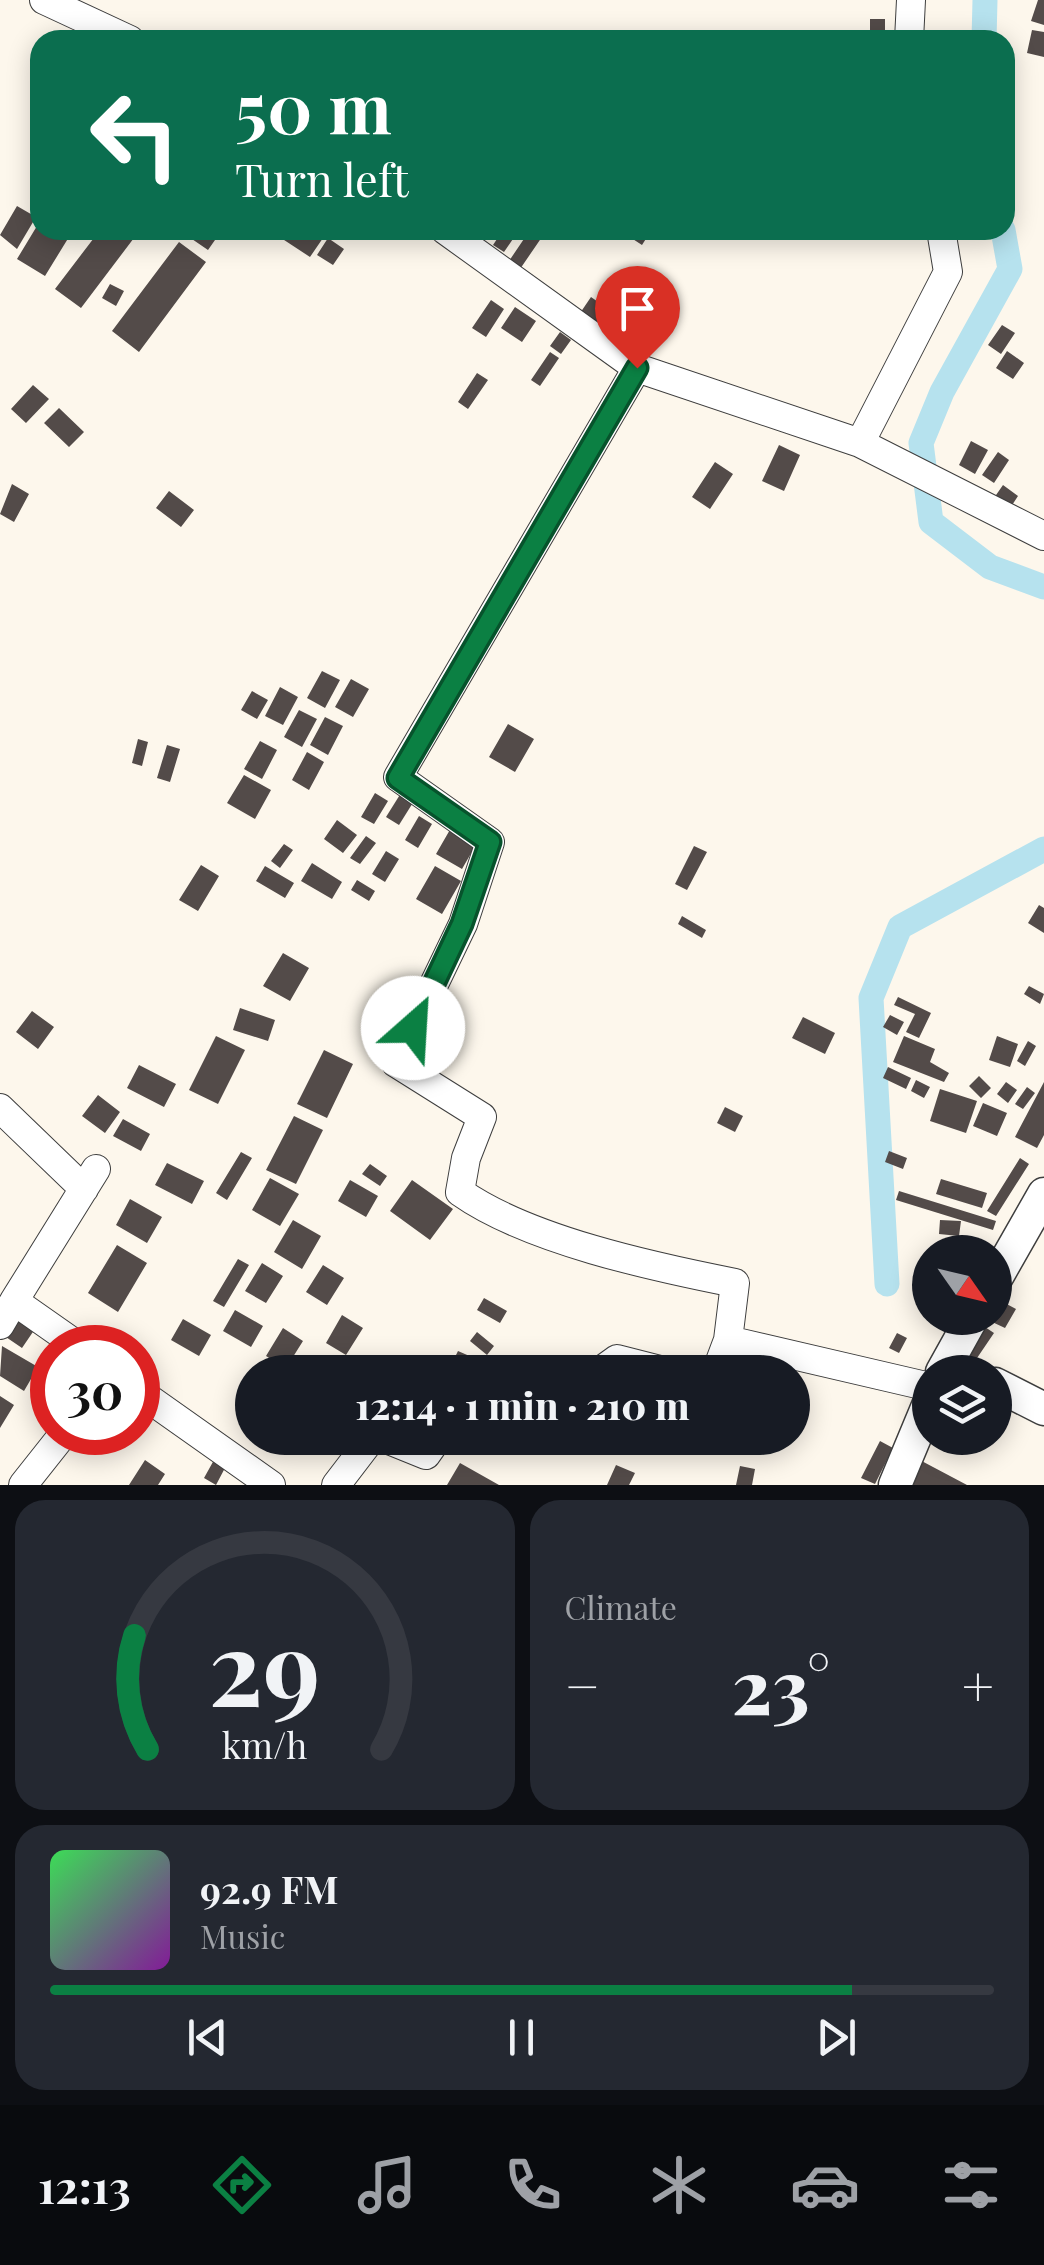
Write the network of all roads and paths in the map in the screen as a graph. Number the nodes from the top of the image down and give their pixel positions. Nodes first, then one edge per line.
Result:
1 (44, 0) edge
2 (912, 0) edge
3 (108, 30) edge
4 (910, 30) edge
5 (459, 240) edge
6 (942, 240) edge
7 (637, 368) junction
8 (860, 443) junction
9 (1044, 536) edge
10 (0, 1108) edge
11 (1044, 1194) edge
12 (1012, 1250) edge
13 (7, 1313) edge
14 (32, 1325) edge
15 (728, 1340) junction
16 (722, 1355) edge
17 (912, 1368) edge
18 (1012, 1393) edge
19 (160, 1407) edge
20 (1044, 1409) edge
21 (912, 1444) edge
22 (47, 1455) edge
23 (359, 1455) edge
24 (24, 1485) edge
25 (271, 1485) edge
26 (336, 1485) edge
27 (895, 1485) edge

1 - 3 street
2 - 4 street
5 - 7 street
6 - 8 street
7 - 8 street
7 - 15 street
8 - 9 street
10 - 13 street
11 - 12 street
13 - 14 street
15 - 16 street
15 - 17 street
18 - 20 street
19 - 25 street
21 - 27 street
22 - 24 street
23 - 26 street

